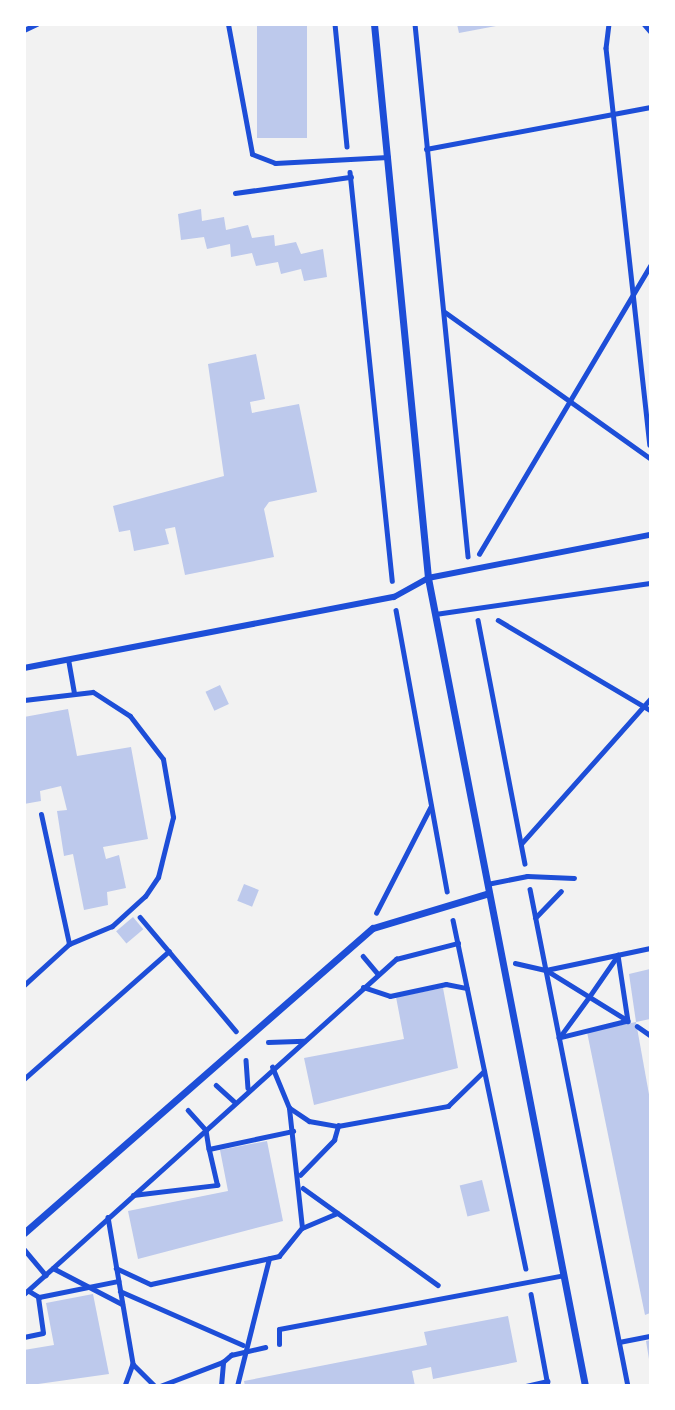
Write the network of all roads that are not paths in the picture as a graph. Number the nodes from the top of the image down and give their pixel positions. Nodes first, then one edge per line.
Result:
1 (228, 24) edge
2 (374, 24) edge
3 (388, 157) junction
4 (650, 535) edge
5 (428, 578) junction
6 (650, 583) edge
7 (435, 614) junction
8 (68, 659) junction
9 (24, 668) edge
10 (74, 692) junction
11 (24, 700) edge
12 (41, 814) dead end
13 (574, 878) road end
14 (488, 884) junction
15 (489, 893) junction
16 (69, 944) junction
17 (24, 985) edge
18 (24, 1233) edge
19 (564, 1275) junction
20 (279, 1344) dead end
21 (585, 1385) edge

1 - 3 lane
2 - 3 street
3 - 5 street
4 - 5 street
5 - 7 street
5 - 8 street
6 - 7 lane
7 - 14 street
8 - 9 street
8 - 10 lane
10 - 11 lane
10 - 16 lane
12 - 16 lane
13 - 14 lane
14 - 15 street
15 - 18 street
15 - 19 street
16 - 17 lane
19 - 20 lane
19 - 21 street

